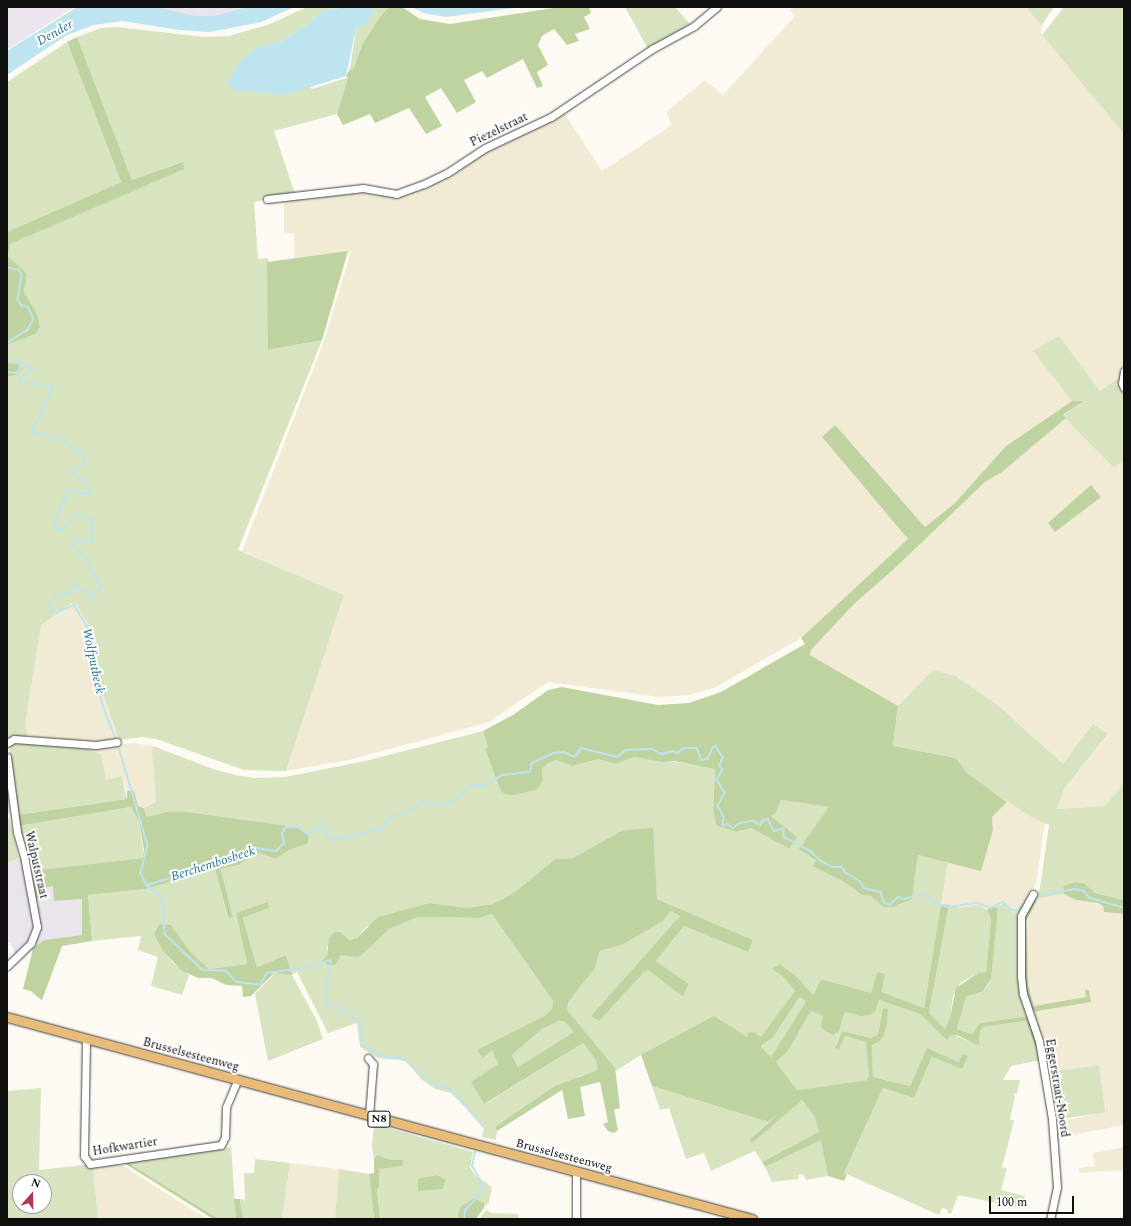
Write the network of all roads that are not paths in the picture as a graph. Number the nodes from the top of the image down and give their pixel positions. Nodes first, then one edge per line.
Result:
1 (717, 7) edge
2 (267, 199) dead end
3 (1123, 372) edge
4 (1124, 388) edge
5 (117, 742) dead end
6 (7, 743) edge
7 (7, 757) edge
8 (1033, 894) dead end
9 (7, 966) edge
10 (7, 1017) edge
11 (86, 1040) junction
12 (368, 1058) dead end
13 (238, 1080) junction
14 (369, 1116) junction
15 (576, 1171) junction
16 (576, 1219) edge
17 (752, 1219) edge
18 (1050, 1219) edge

1 - 2 street, Piezelstraat
3 - 4 street
5 - 6 street
7 - 9 street, Walputstraat
8 - 18 street, Eggerstraat-Noord
10 - 11 main road, Brusselsesteenweg / N8
11 - 13 main road, Brusselsesteenweg / N8
11 - 13 street, Hofkwartier
12 - 14 street
13 - 14 main road, Brusselsesteenweg / N8
14 - 15 main road, Brusselsesteenweg / N8
15 - 16 street
15 - 17 main road, Brusselsesteenweg / N8

